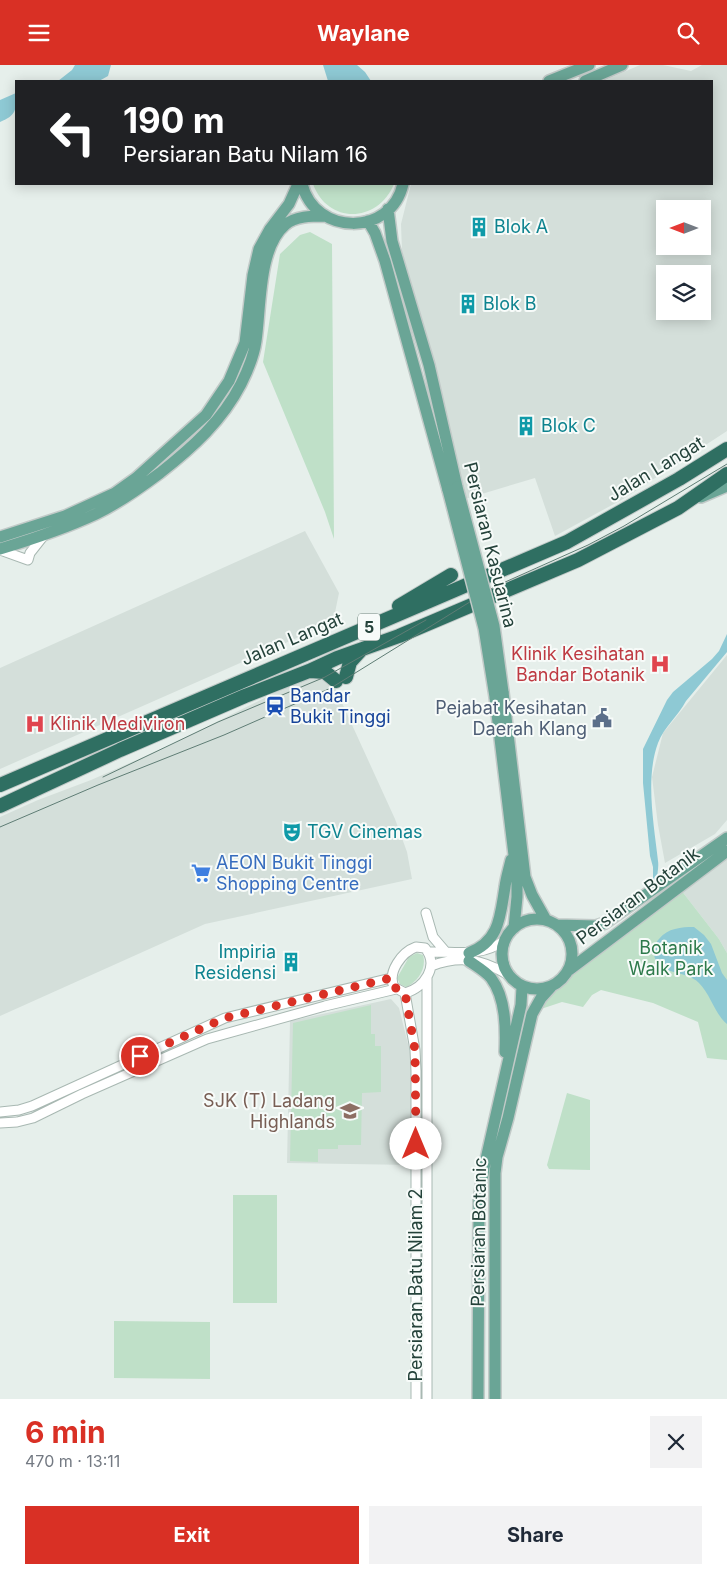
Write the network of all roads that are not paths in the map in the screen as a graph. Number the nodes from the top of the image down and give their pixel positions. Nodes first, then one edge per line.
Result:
1 (589, 65) edge
2 (622, 65) edge
3 (552, 80) edge
4 (587, 80) edge
5 (299, 185) edge
6 (300, 185) edge
7 (403, 185) edge
8 (388, 209) junction
9 (325, 216) junction
10 (368, 221) junction
11 (727, 449) edge
12 (727, 475) edge
13 (727, 485) edge
14 (453, 488) junction
15 (678, 508) junction
16 (45, 534) junction
17 (0, 537) edge
18 (0, 549) edge
19 (452, 575) dead end
20 (470, 584) junction
21 (372, 625) junction
22 (362, 649) junction
23 (332, 658) junction
24 (309, 671) junction
25 (251, 677) junction
26 (499, 695) junction
27 (0, 785) edge
28 (0, 805) edge
29 (727, 838) edge
30 (727, 851) edge
31 (512, 853) junction
32 (426, 913) dead end
33 (546, 920) junction
34 (557, 925) junction
35 (514, 928) junction
36 (504, 941) junction
37 (445, 951) junction
38 (428, 952) junction
39 (469, 957) junction
40 (431, 966) junction
41 (569, 970) junction
42 (508, 974) junction
43 (427, 977) junction
44 (391, 978) junction
45 (522, 987) junction
46 (551, 987) junction
47 (400, 991) junction
48 (504, 1079) junction
49 (0, 1112) edge
50 (0, 1123) edge
51 (416, 1148) junction
52 (427, 1148) junction
53 (416, 1399) edge
54 (427, 1399) edge
55 (478, 1399) edge
56 (495, 1399) edge

1 - 3 main road
2 - 4 main road
5 - 17 main road
6 - 9 main road
7 - 8 main road
8 - 10 main road
8 - 14 main road, Persiaran Kasuarina
9 - 10 main road
9 - 16 main road
10 - 14 main road, Persiaran Kasuarina
11 - 20 highway, Jalan Langat / 5
12 - 15 highway, Jalan Langat / 5
13 - 15 main road
14 - 26 main road, Persiaran Kasuarina, bridge
15 - 22 highway, Jalan Langat / 5
16 - 18 main road
16 - 18 street
19 - 21 highway
20 - 21 highway, Jalan Langat / 5
20 - 23 highway, 5
21 - 25 highway, Jalan Langat / 5
22 - 23 highway, Jalan Langat / 5
22 - 24 highway
23 - 24 highway, Jalan Langat / 5
23 - 25 highway, 5
24 - 28 highway, Jalan Langat / 5
25 - 27 highway, Jalan Langat / 5
26 - 31 main road, Persiaran Kasuarina
26 - 33 main road, Persiaran Kasuarina
29 - 34 main road, Persiaran Botanik
30 - 41 main road, Persiaran Botanik
31 - 35 main road, Persiaran Kasuarina
31 - 39 main road
32 - 37 street
33 - 34 main road
33 - 35 main road
34 - 41 main road
35 - 36 main road
36 - 39 street
36 - 42 main road
37 - 38 street
37 - 39 street
38 - 40 street
38 - 44 street
39 - 40 street
39 - 42 street
39 - 48 main road
40 - 43 street
41 - 46 main road
42 - 45 main road
43 - 47 street
43 - 52 street, Persiaran Batu Nilam 2
44 - 47 street
44 - 49 street
45 - 46 main road
45 - 48 main road, Persiaran Botanic
46 - 56 main road, Persiaran Botanic
47 - 50 street
47 - 51 street, Persiaran Batu Nilam 2
48 - 55 main road, Persiaran Botanic
51 - 52 street
51 - 53 street, Persiaran Batu Nilam 2
52 - 54 street, Persiaran Batu Nilam 2

